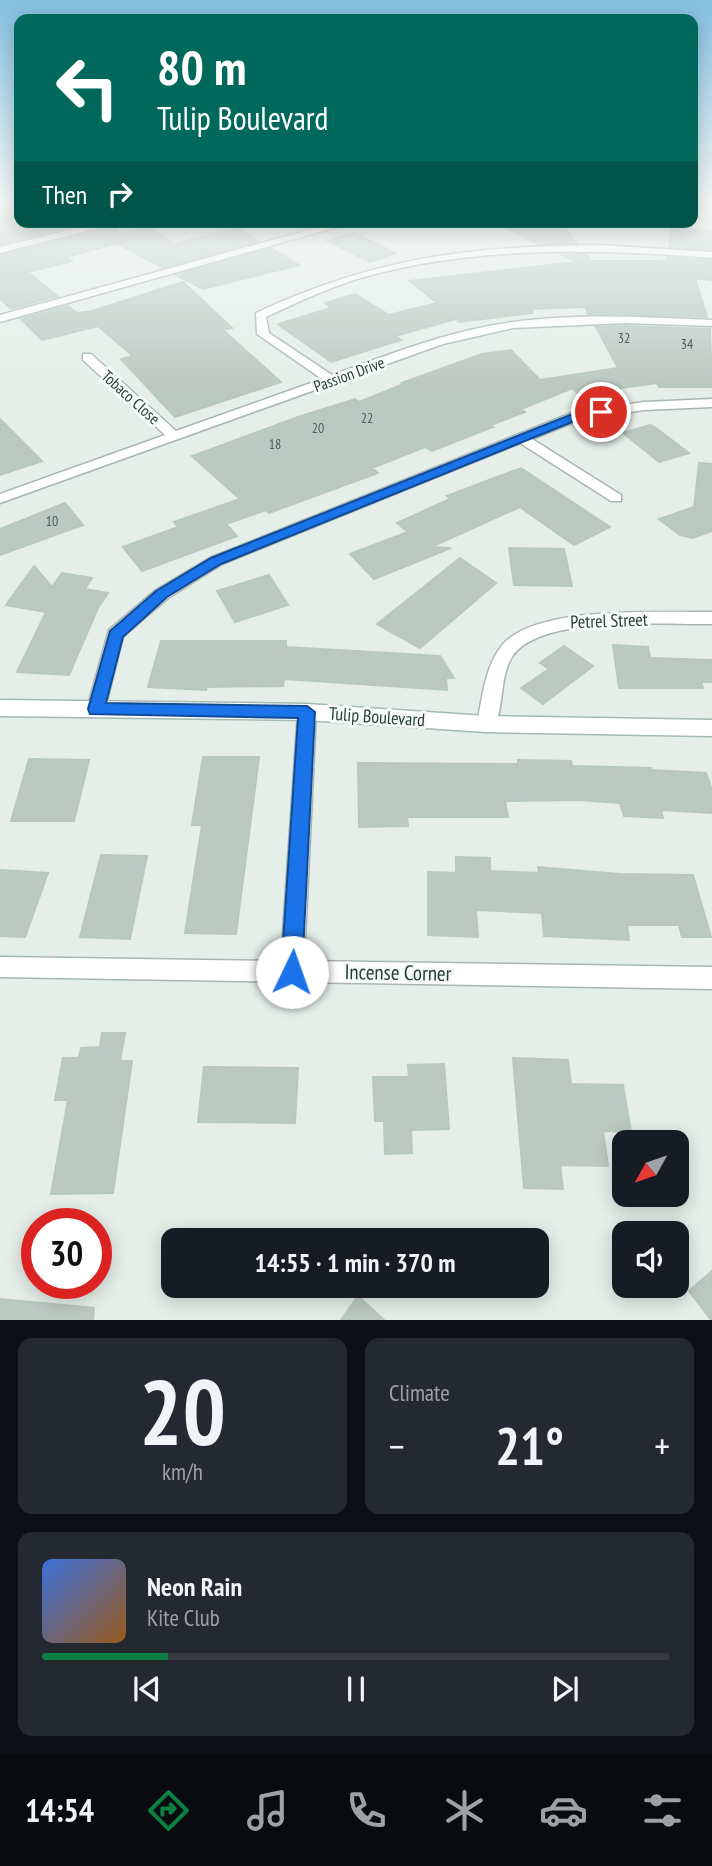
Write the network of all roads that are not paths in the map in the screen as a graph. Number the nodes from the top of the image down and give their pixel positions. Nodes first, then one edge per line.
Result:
1 (196, 265) edge
2 (404, 265) edge
3 (0, 319) edge
4 (712, 323) edge
5 (87, 357) dead end
6 (331, 380) junction
7 (712, 403) edge
8 (174, 436) junction
9 (521, 438) junction
10 (616, 498) dead end
11 (0, 499) edge
12 (712, 618) edge
13 (0, 708) edge
14 (96, 709) junction
15 (307, 712) junction
16 (486, 724) junction
17 (712, 727) edge
18 (0, 967) edge
19 (292, 972) junction
20 (712, 978) edge

1 - 3 street
2 - 6 street
4 - 6 street, Passion Drive
5 - 8 street, Tobaco Close
6 - 8 street, Passion Drive
7 - 9 street
8 - 11 street, Passion Drive
9 - 10 street
9 - 14 street
12 - 16 street, Petrel Street
13 - 14 street, Tulip Boulevard
14 - 15 street, Tulip Boulevard
15 - 16 street, Tulip Boulevard
15 - 19 street
16 - 17 street, Tulip Boulevard
18 - 19 street, Incense Corner
19 - 20 street, Incense Corner

